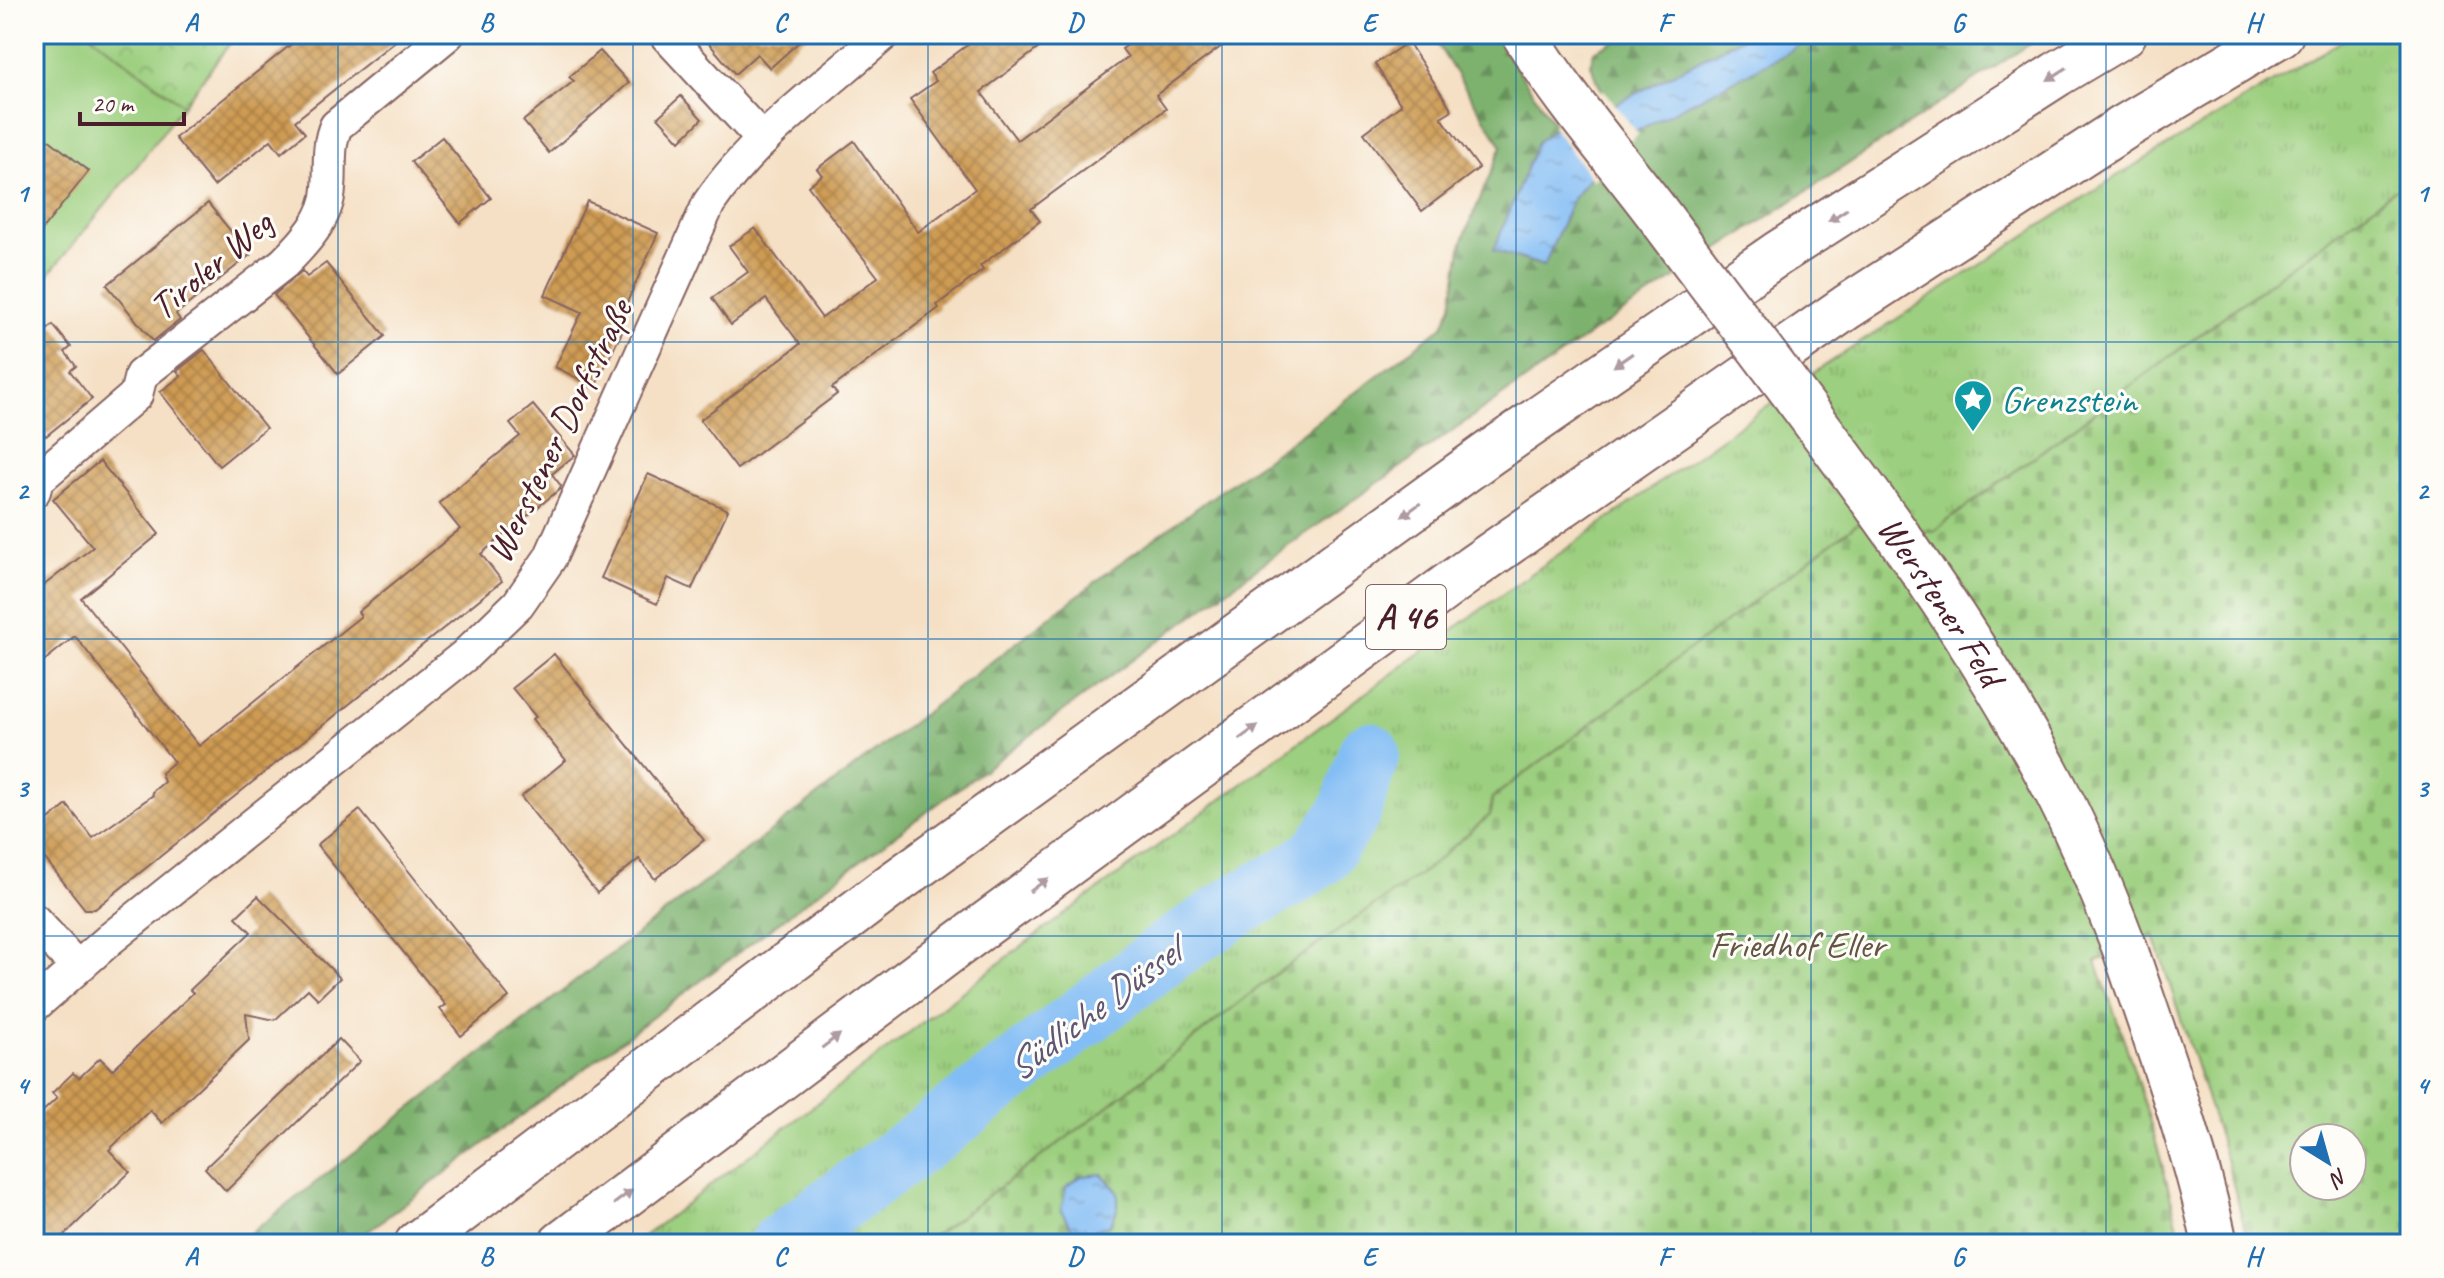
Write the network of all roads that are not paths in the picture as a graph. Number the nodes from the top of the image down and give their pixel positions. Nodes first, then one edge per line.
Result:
1 (665, 34) edge
2 (884, 34) edge
3 (1524, 34) edge
4 (2124, 34) edge
5 (2281, 34) edge
6 (435, 38) edge
7 (763, 140) junction
8 (34, 491) edge
9 (34, 920) edge
10 (77, 967) junction
11 (34, 1006) edge
12 (417, 1244) edge
13 (561, 1244) edge
14 (2215, 1244) edge

1 - 7 street
2 - 7 street, Werstener Dorfstraße
3 - 14 main road, Werstener Feld, bridge
4 -> 12 main road, A 46
13 -> 5 main road, A 46
6 - 8 street, Tiroler Weg
7 - 10 street, Werstener Dorfstraße
9 - 10 street
10 - 11 street, Werstener Dorfstraße

